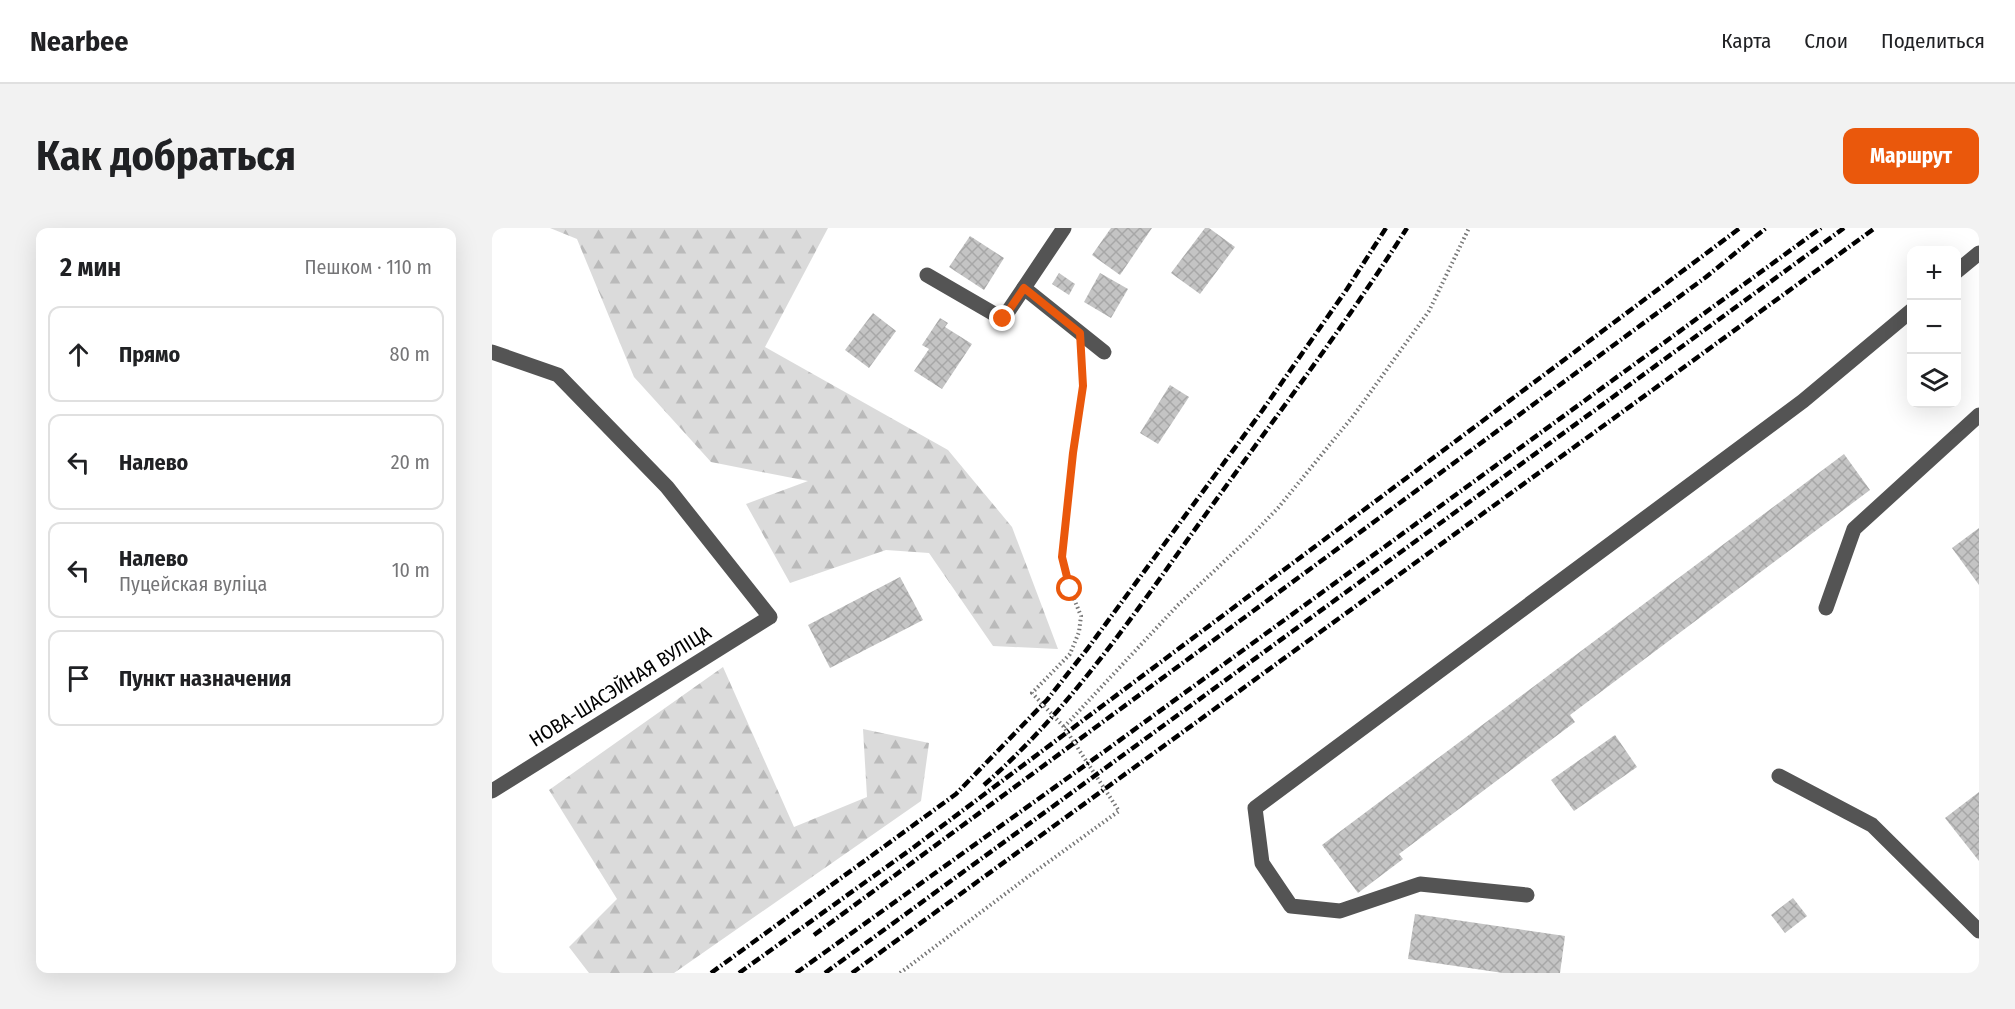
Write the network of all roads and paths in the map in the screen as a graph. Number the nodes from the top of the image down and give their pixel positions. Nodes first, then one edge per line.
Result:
1 (1064, 228) edge
2 (1469, 228) edge
3 (1979, 253) edge
4 (1961, 268) edge
5 (927, 275) dead end
6 (1024, 288) junction
7 (1907, 313) edge
8 (1080, 333) junction
9 (492, 352) edge
10 (1104, 352) dead end
11 (1979, 415) edge
12 (1826, 608) dead end
13 (1064, 727) junction
14 (1779, 777) dead end
15 (492, 791) edge
16 (1527, 895) dead end
17 (1979, 931) edge
18 (900, 973) edge

1 - 6 street
2 - 13 path
3 - 4 street
5 - 6 street
6 - 8 street
7 - 16 street
8 - 10 street
8 - 13 path
9 - 15 street, НОВА-ШАСЭЙНАЯ ВУЛІЦА
11 - 12 street
13 - 18 path
14 - 17 street

